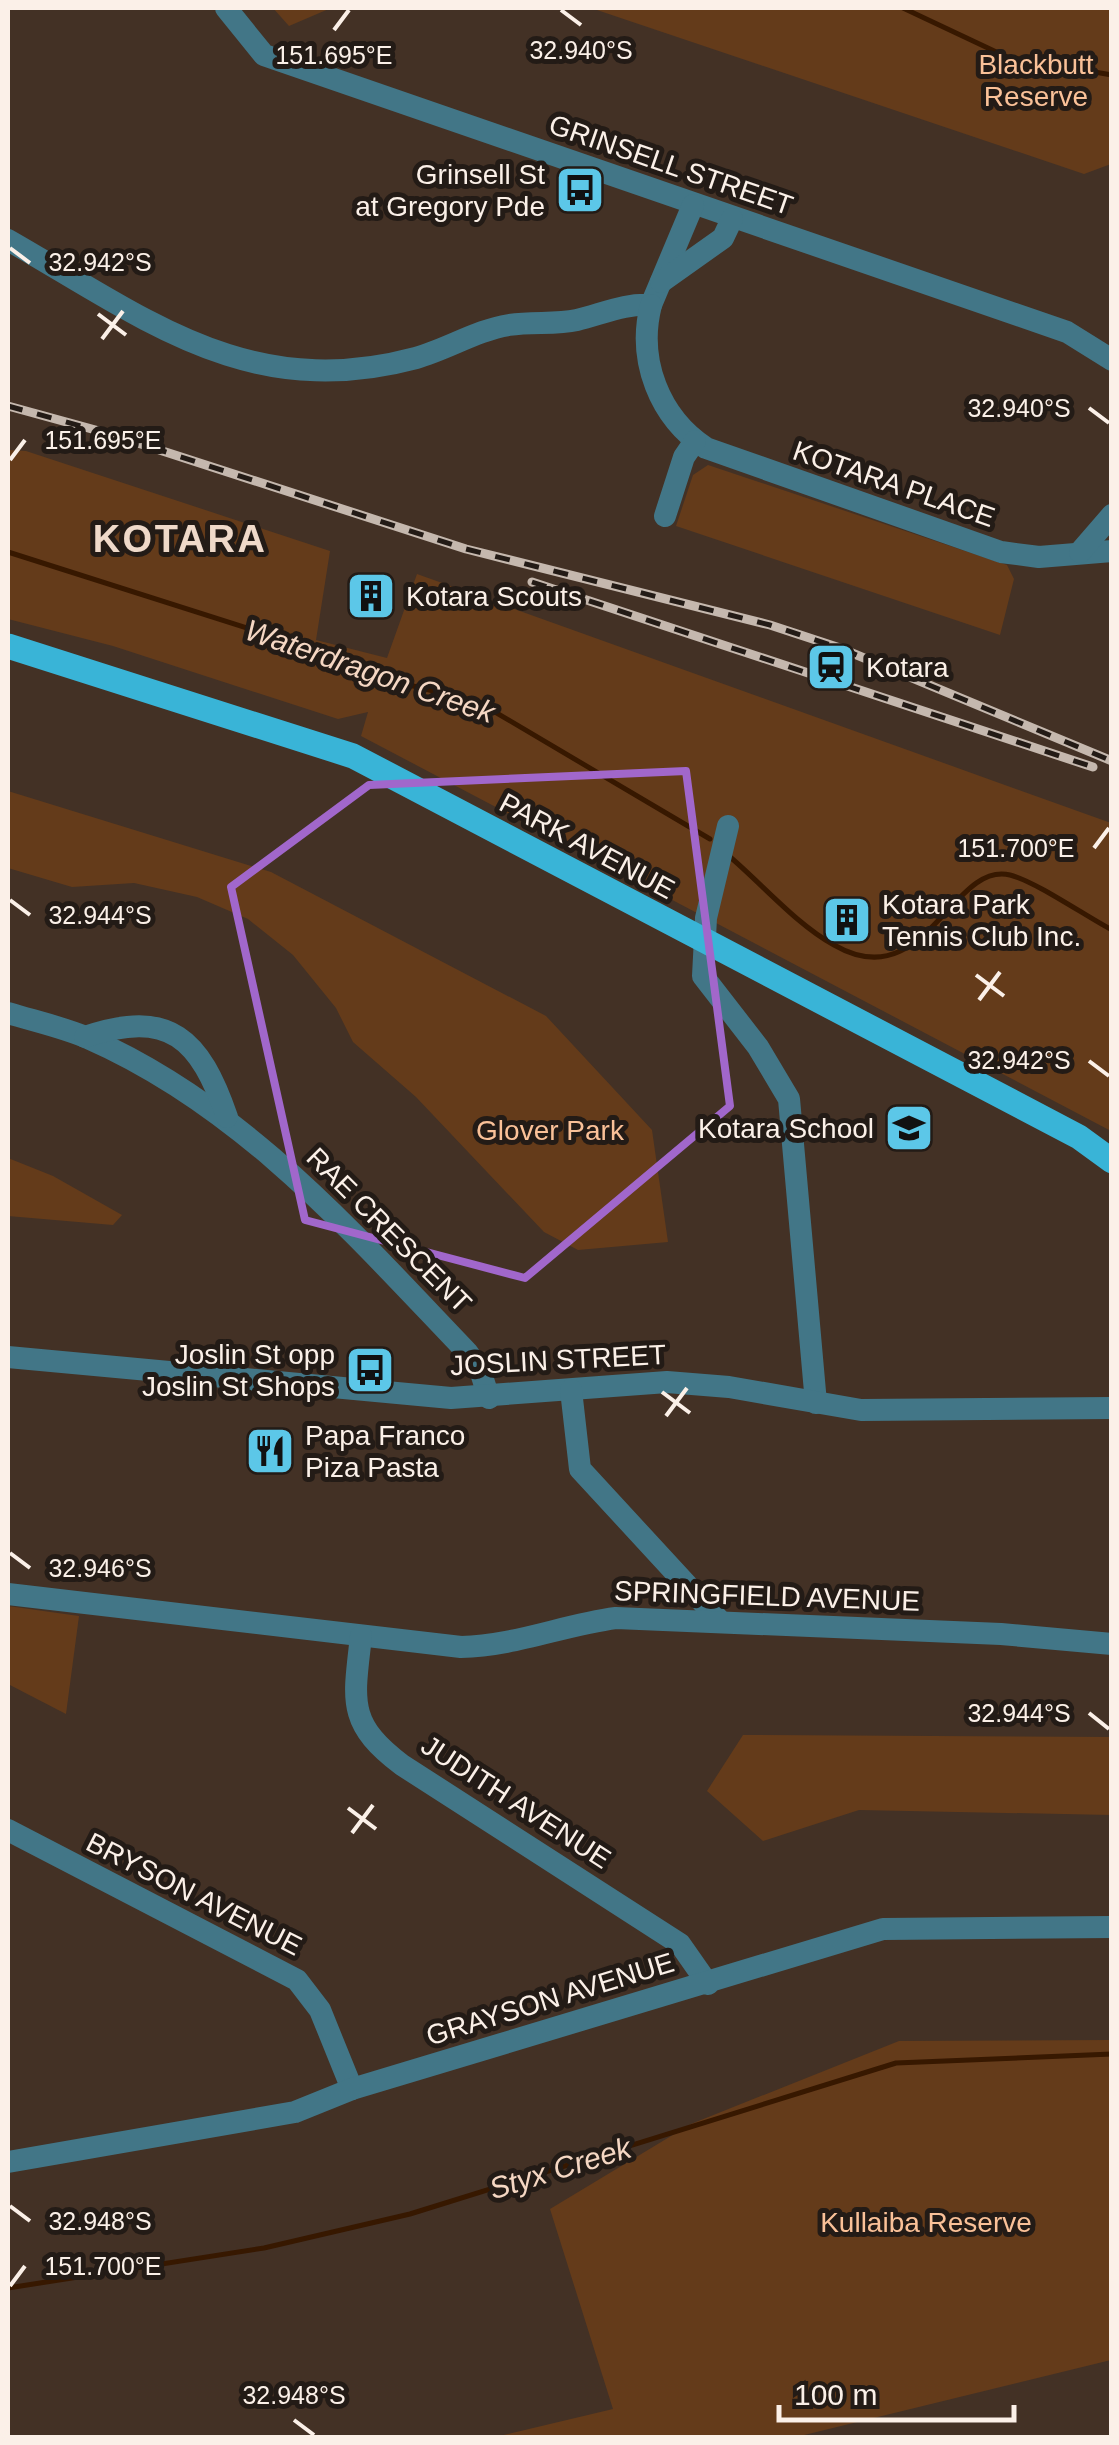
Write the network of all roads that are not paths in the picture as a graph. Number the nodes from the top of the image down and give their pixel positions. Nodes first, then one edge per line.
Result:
1 (226, 8) edge
2 (692, 205) junction
3 (732, 219) junction
4 (8, 240) edge
5 (662, 282) junction
6 (651, 305) junction
7 (1112, 360) edge
8 (695, 442) junction
9 (1112, 515) edge
10 (666, 516) dead end
11 (1080, 552) junction
12 (1112, 552) edge
13 (8, 646) edge
14 (728, 826) dead end
15 (704, 942) junction
16 (8, 1013) edge
17 (85, 1037) junction
18 (228, 1118) junction
19 (1112, 1160) edge
20 (8, 1358) edge
21 (571, 1390) junction
22 (489, 1398) junction
23 (816, 1403) junction
24 (1112, 1408) edge
25 (8, 1594) edge
26 (721, 1622) junction
27 (361, 1636) junction
28 (1112, 1644) edge
29 (8, 1830) edge
30 (1112, 1927) edge
31 (708, 1984) junction
32 (352, 2090) junction
33 (8, 2162) edge

1 - 2 street, GRINSELL STREET
2 - 3 street, GRINSELL STREET
2 - 5 street
3 - 5 street
3 - 7 street, GRINSELL STREET
4 - 6 street
5 - 6 street
6 - 8 street, KOTARA PLACE
8 - 10 street
8 - 11 street, KOTARA PLACE
9 - 11 street
11 - 12 street, KOTARA PLACE
13 - 15 main road, PARK AVENUE
14 - 15 street
15 - 19 main road, PARK AVENUE
15 - 23 street
16 - 17 street, RAE CRESCENT
17 - 18 street, RAE CRESCENT
17 - 18 street, RAE CRESCENT
18 - 22 street, RAE CRESCENT
20 - 22 street, JOSLIN STREET
21 - 22 street, JOSLIN STREET
21 - 23 street, JOSLIN STREET
21 - 26 street
23 - 24 street, JOSLIN STREET
25 - 27 street, SPRINGFIELD AVENUE
26 - 27 street, SPRINGFIELD AVENUE
26 - 28 street, SPRINGFIELD AVENUE
27 - 31 street, JUDITH AVENUE
29 - 32 street, BRYSON AVENUE
30 - 31 street, GRAYSON AVENUE
31 - 32 street, GRAYSON AVENUE
32 - 33 street, GRAYSON AVENUE

